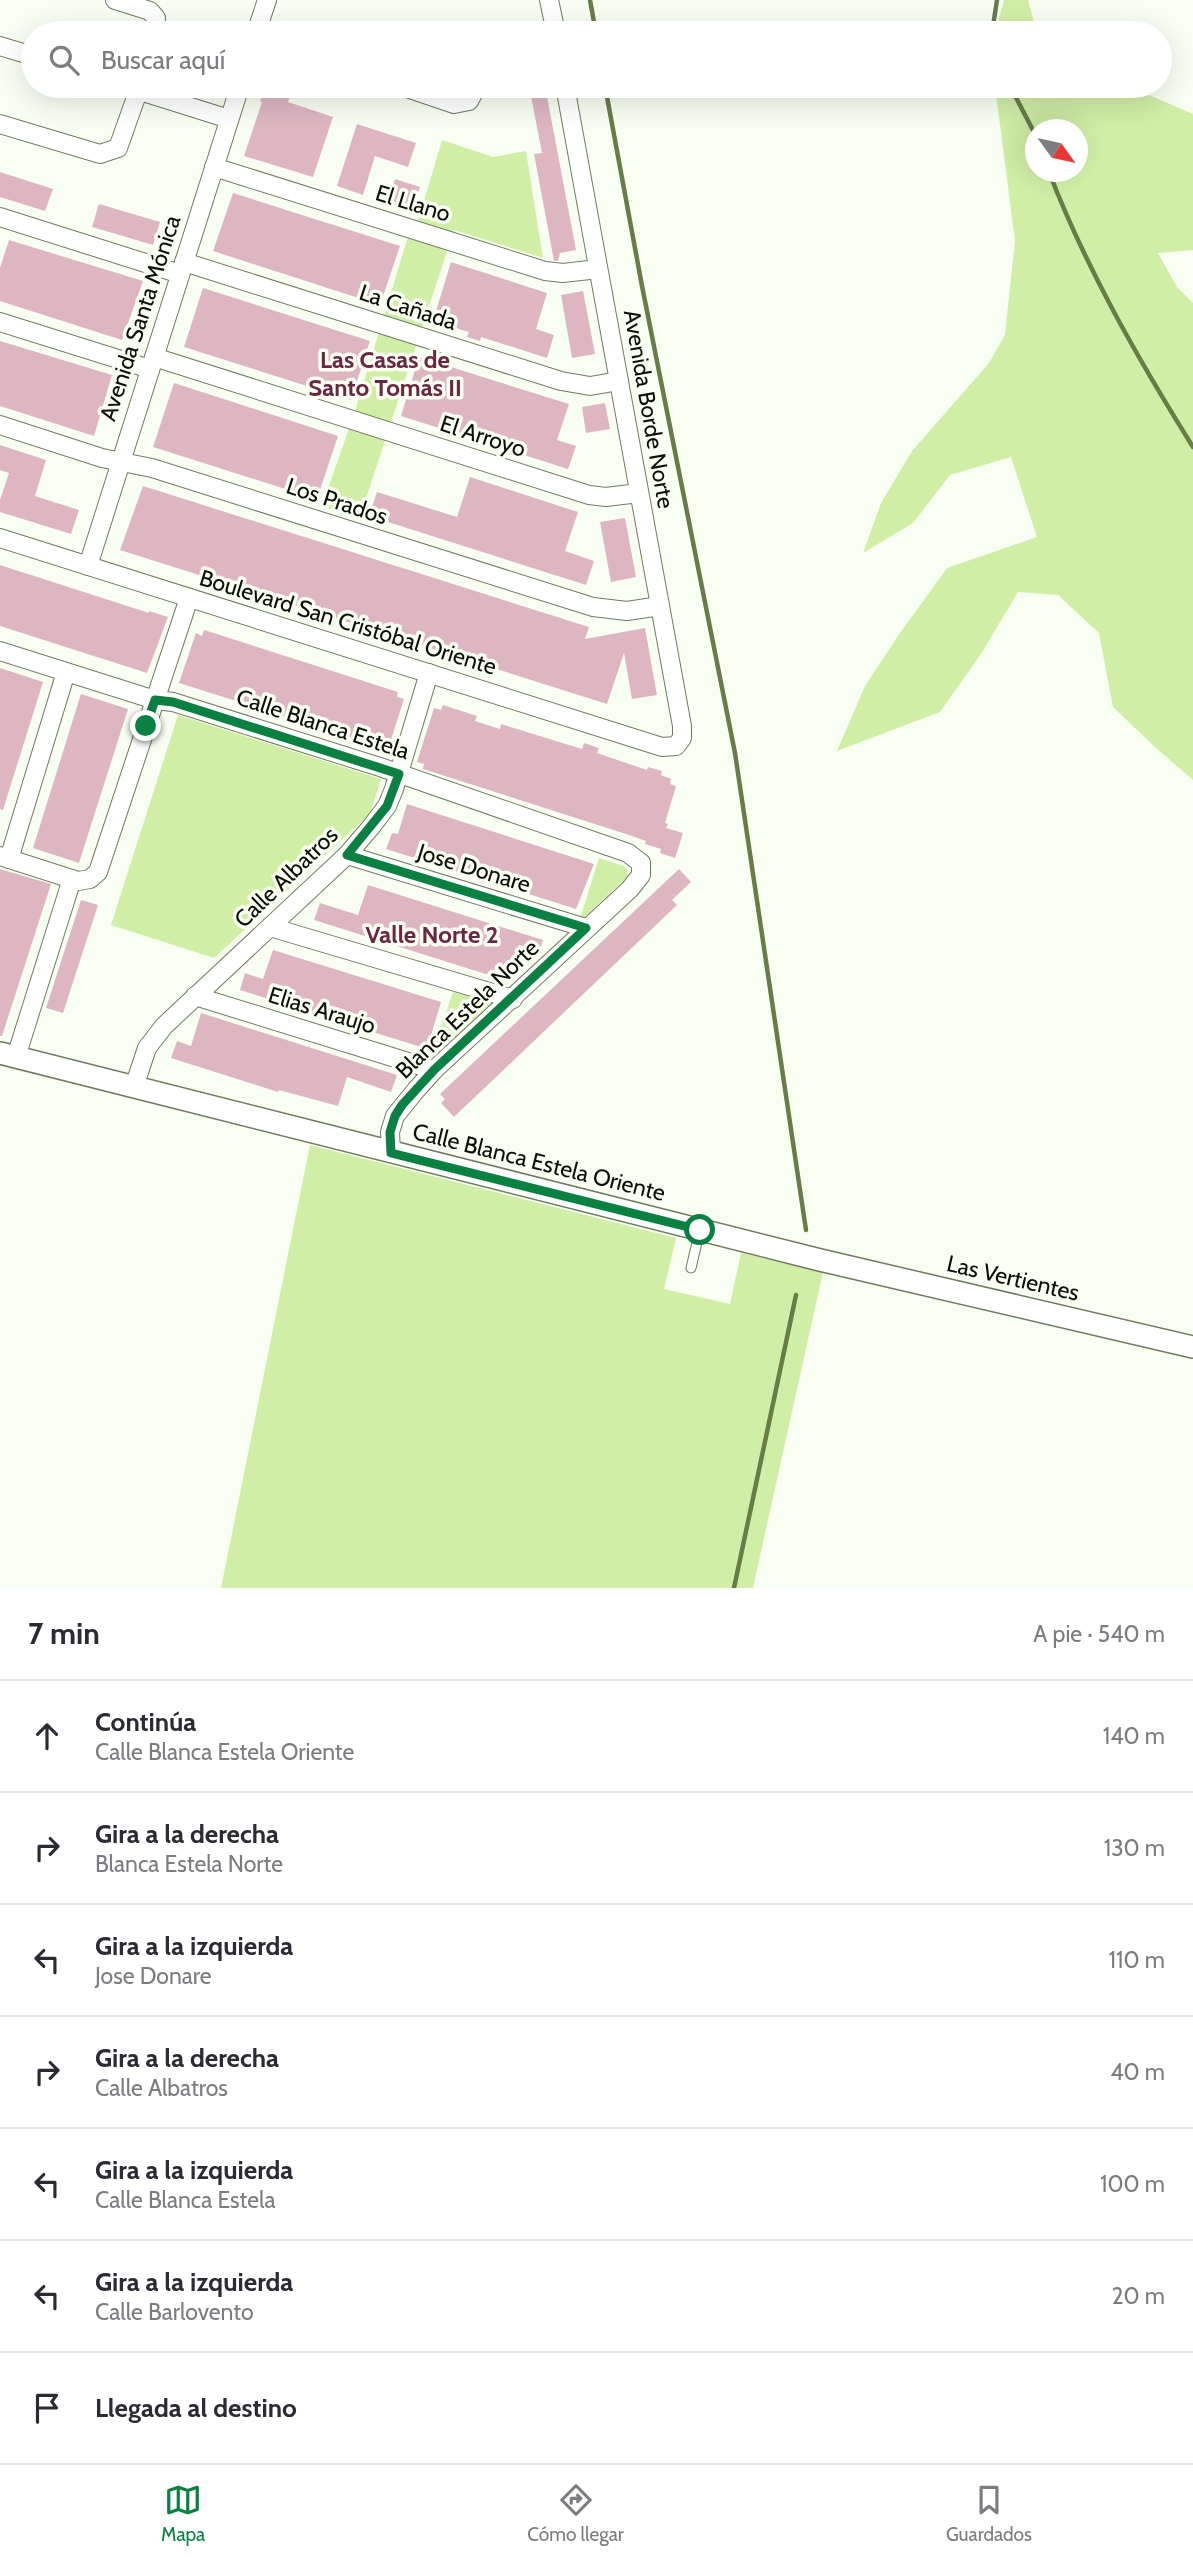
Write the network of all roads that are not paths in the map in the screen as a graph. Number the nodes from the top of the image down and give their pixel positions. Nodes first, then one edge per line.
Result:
1 (115, 0) edge
2 (267, 0) edge
3 (550, 0) edge
4 (156, 21) edge
5 (260, 21) edge
6 (553, 21) edge
7 (0, 46) edge
8 (21, 52) edge
9 (131, 98) edge
10 (167, 98) edge
11 (236, 98) edge
12 (436, 98) edge
13 (471, 98) edge
14 (567, 98) edge
15 (229, 119) junction
16 (0, 124) edge
17 (214, 167) junction
18 (0, 217) edge
19 (182, 268) junction
20 (598, 269) junction
21 (0, 322) edge
22 (152, 363) junction
23 (619, 381) junction
24 (0, 425) edge
25 (121, 461) junction
26 (639, 493) junction
27 (0, 538) edge
28 (88, 566) junction
29 (189, 598) junction
30 (660, 606) junction
31 (0, 651) edge
32 (66, 672) junction
33 (429, 673) junction
34 (155, 700) junction
35 (680, 741) joint
36 (399, 774) junction
37 (628, 853) joint
38 (347, 855) junction
39 (4, 857) edge
40 (81, 879) junction
41 (270, 927) junction
42 (586, 928) junction
43 (195, 996) junction
44 (513, 999) junction
45 (8, 1056) edge
46 (434, 1070) junction
47 (134, 1087) junction
48 (391, 1153) junction
49 (700, 1230) junction
50 (820, 1260) joint
51 (691, 1268) dead end
52 (1193, 1347) edge

1 - 4 street
2 - 5 street
3 - 6 street
7 - 8 street
9 - 16 street
10 - 15 street
11 - 15 street, Avenida Santa Mónica
12 - 13 street
14 - 20 street, Avenida Borde Norte
15 - 17 street, Avenida Santa Mónica
17 - 19 street, Avenida Santa Mónica
17 - 20 street, El Llano
18 - 19 street, La Cañada
19 - 22 street, Avenida Santa Mónica
19 - 23 street, La Cañada
20 - 23 street, Avenida Borde Norte
21 - 22 street, El Arroyo
22 - 25 street, Avenida Santa Mónica
22 - 26 street, El Arroyo
23 - 26 street, Avenida Borde Norte
24 - 25 street, Los Prados
25 - 28 street, Avenida Santa Mónica
25 - 30 street, Los Prados
26 - 30 street, Avenida Borde Norte
27 - 28 street, Boulevard San Cristóbal Oriente
28 - 29 street, Boulevard San Cristóbal Oriente
29 - 33 street, Boulevard San Cristóbal Oriente
29 - 34 street
30 - 35 street, Avenida Borde Norte
31 - 32 street, Calle Blanca Estela
32 - 34 street, Calle Blanca Estela
32 - 39 street
33 - 35 street, Boulevard San Cristóbal Oriente
33 - 36 street, Calle Albatros
34 - 36 street, Calle Blanca Estela
34 - 40 street
36 - 37 street, Calle Blanca Estela
36 - 38 street, Calle Albatros
37 - 42 street, Blanca Estela Norte
38 - 41 street, Calle Albatros
38 - 42 street, Jose Donare
39 - 40 street
40 - 45 street
41 - 43 street, Calle Albatros
41 - 44 street
42 - 44 street, Blanca Estela Norte
43 - 46 street, Elias Araujo
43 - 47 street, Calle Albatros
44 - 46 street, Blanca Estela Norte
45 - 47 street, Calle Blanca Estela Oriente
46 - 48 street, Blanca Estela Norte
47 - 48 street, Calle Blanca Estela Oriente
48 - 49 street, Calle Blanca Estela Oriente
49 - 50 street, Calle Blanca Estela Oriente
49 - 51 lane
50 - 52 street, Las Vertientes

